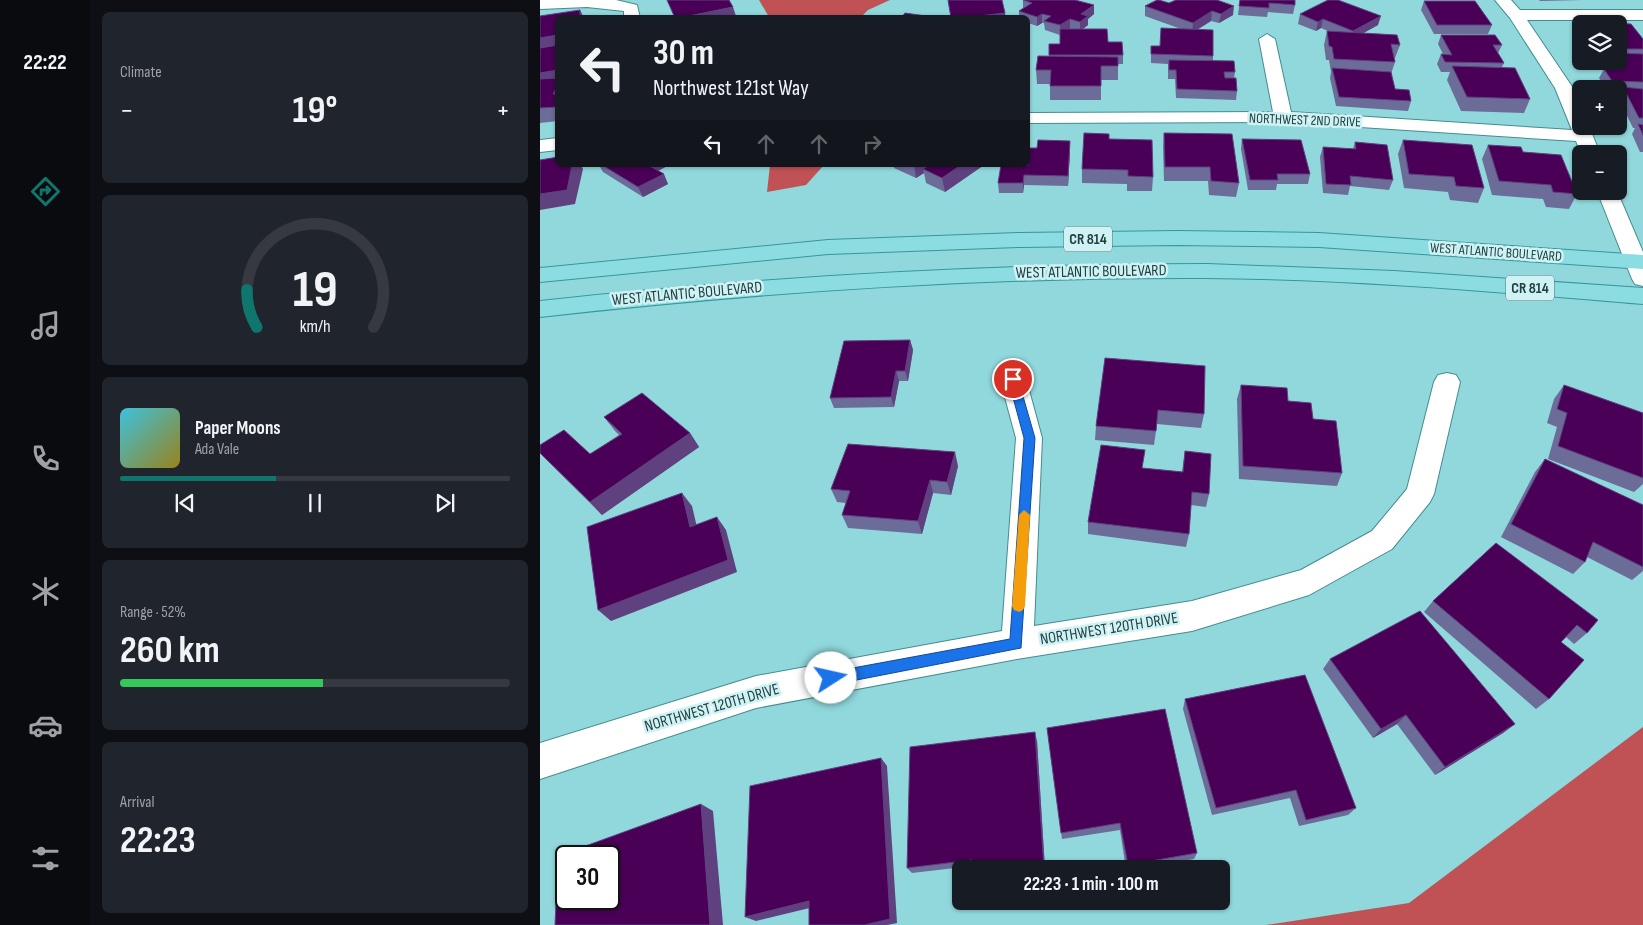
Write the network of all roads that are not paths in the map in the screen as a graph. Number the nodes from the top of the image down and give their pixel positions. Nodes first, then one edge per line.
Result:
1 (1503, 0) edge
2 (540, 4) edge
3 (632, 15) edge
4 (1516, 15) junction
5 (1643, 15) edge
6 (1267, 39) dead end
7 (1030, 118) edge
8 (1283, 118) junction
9 (1583, 136) junction
10 (555, 144) edge
11 (1586, 145) edge
12 (540, 146) edge
13 (1611, 200) edge
14 (1641, 267) edge
15 (540, 275) edge
16 (1643, 296) edge
17 (540, 309) edge
18 (1013, 379) dead end
19 (1447, 382) dead end
20 (1016, 644) junction
21 (540, 761) edge

1 - 4 street
2 - 3 street
4 - 5 street
4 - 9 street
6 - 8 street
7 - 8 street, NORTHWEST 2ND DRIVE
8 - 9 street, NORTHWEST 2ND DRIVE
9 - 11 street
10 - 12 street
13 - 14 street
14 - 15 main road, WEST ATLANTIC BOULEVARD / CR 814
16 - 17 main road, WEST ATLANTIC BOULEVARD / CR 814
18 - 20 street
19 - 20 street, NORTHWEST 120TH DRIVE
20 - 21 street, NORTHWEST 120TH DRIVE

